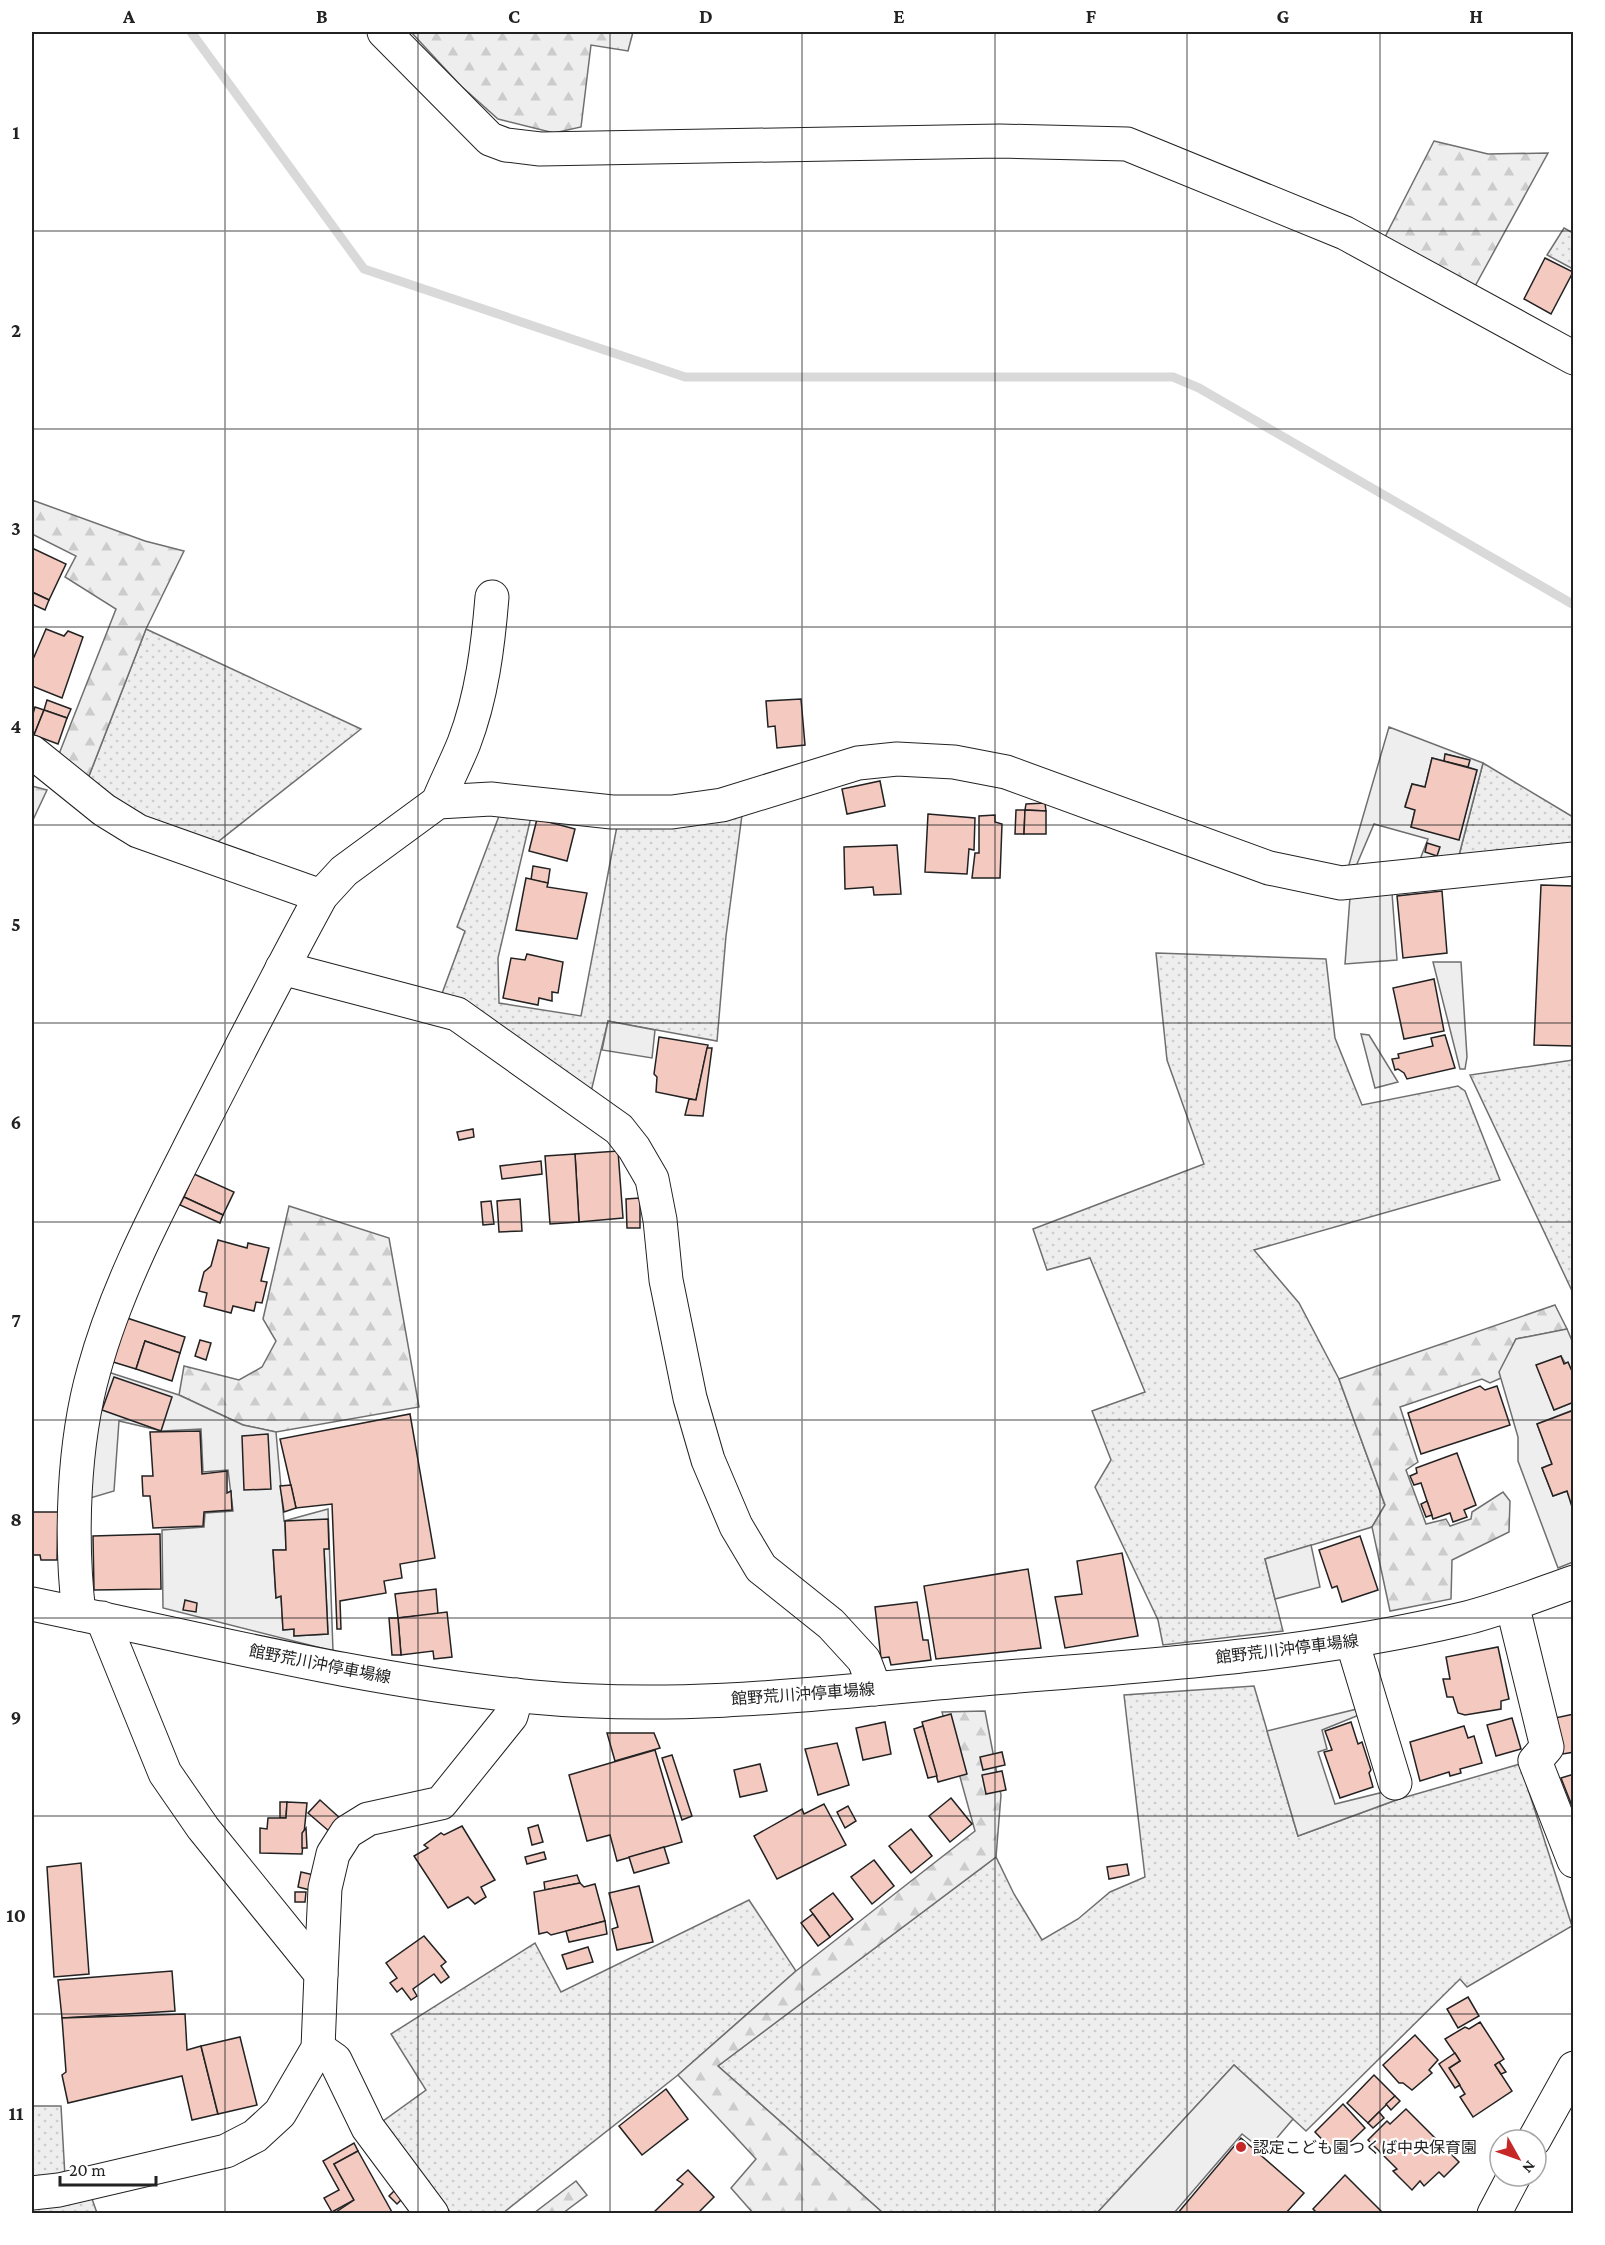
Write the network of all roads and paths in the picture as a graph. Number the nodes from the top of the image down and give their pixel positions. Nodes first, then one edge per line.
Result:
1 (384, 32) edge
2 (1574, 358) edge
3 (492, 597) dead end
4 (32, 752) edge
5 (438, 802) junction
6 (1574, 859) edge
7 (321, 896) junction
8 (282, 968) junction
9 (1574, 1582) edge
10 (32, 1604) edge
11 (1512, 1604) junction
12 (91, 1616) junction
13 (1352, 1641) junction
14 (875, 1689) junction
15 (517, 1695) junction
16 (1395, 1783) dead end
17 (1574, 1861) edge
18 (321, 1974) junction
19 (318, 2048) junction
20 (1574, 2068) edge
21 (1541, 2128) edge
22 (1508, 2188) edge
23 (32, 2193) edge
24 (432, 2214) edge
25 (1494, 2214) edge

1 - 2 main road
3 - 5 main road
4 - 7 main road
5 - 6 main road
5 - 7 main road
7 - 8 main road
8 - 12 main road
8 - 14 main road
9 - 11 main road, 館野荒川沖停車場線
10 - 12 main road, 館野荒川沖停車場線
11 - 13 main road, 館野荒川沖停車場線
11 - 17 main road
12 - 15 main road, 館野荒川沖停車場線
12 - 18 main road
13 - 14 main road, 館野荒川沖停車場線
13 - 16 main road
14 - 15 main road, 館野荒川沖停車場線
15 - 18 main road
18 - 19 main road
19 - 23 main road
19 - 24 main road
20 - 21 main road
22 - 25 main road

